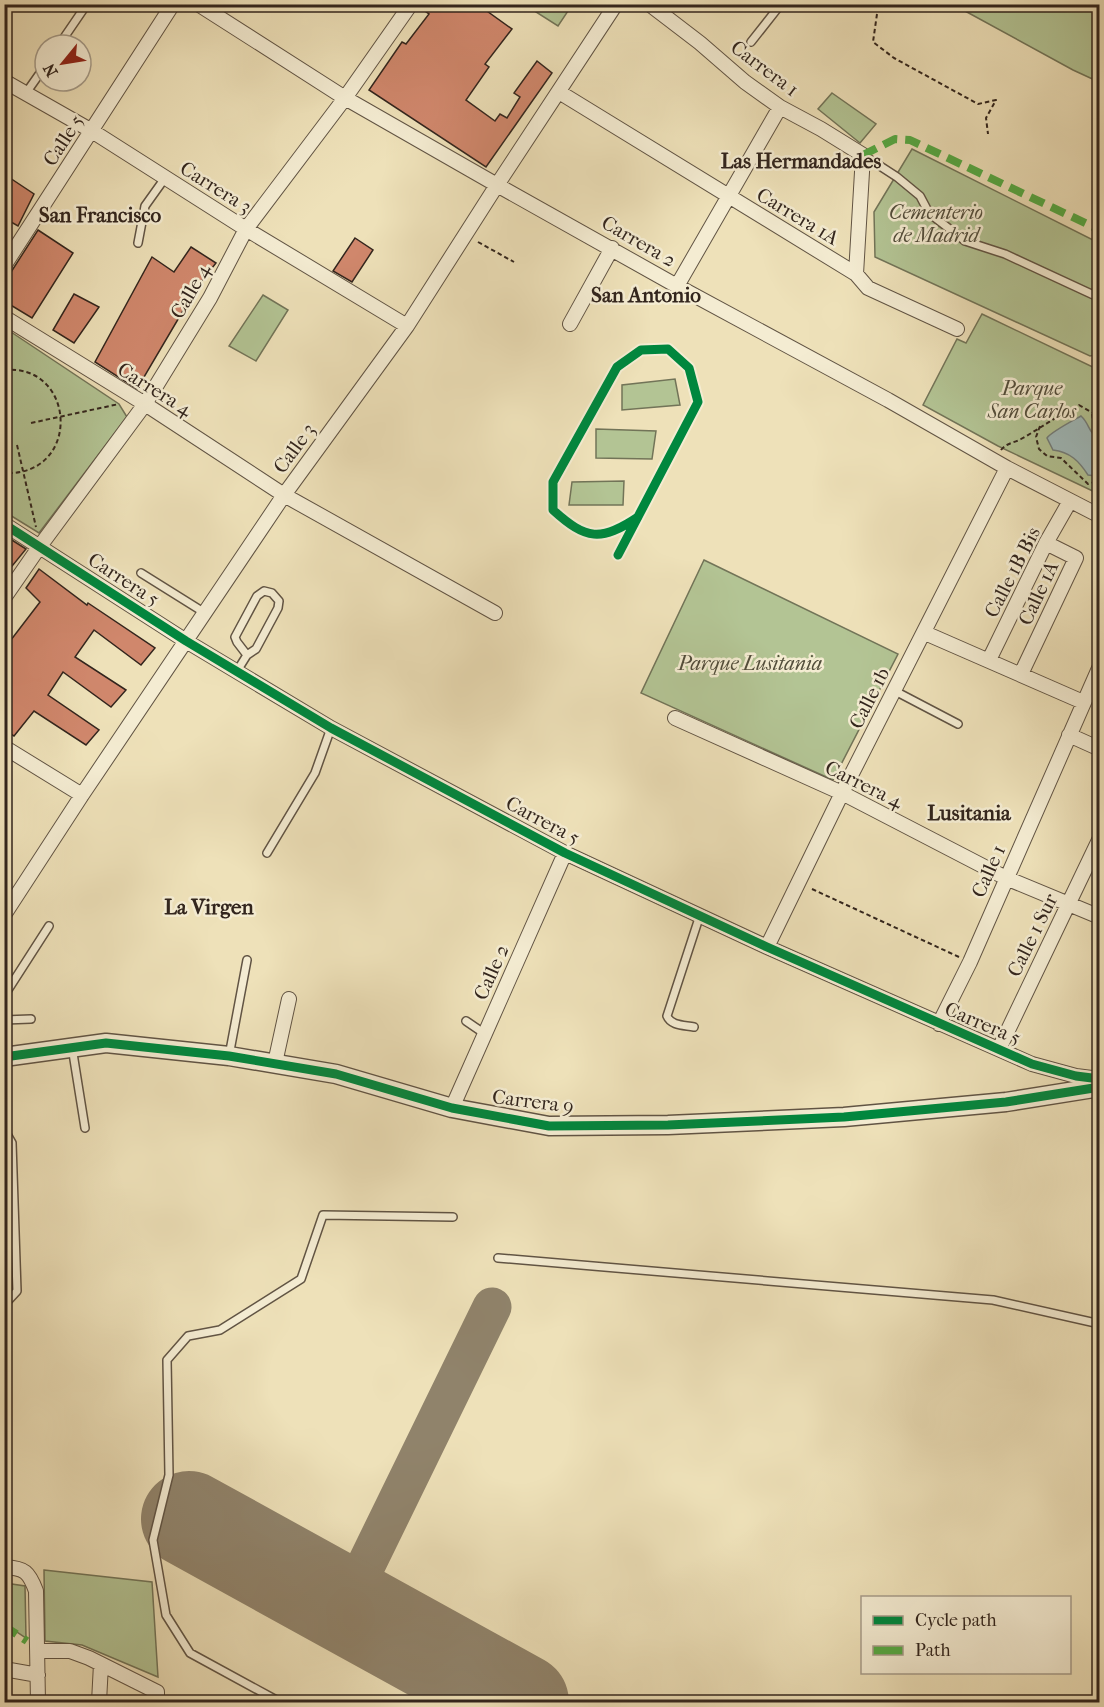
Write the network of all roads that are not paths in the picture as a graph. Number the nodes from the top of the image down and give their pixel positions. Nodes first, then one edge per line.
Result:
1 (87, 4) edge
2 (173, 4) edge
3 (198, 4) edge
4 (411, 4) edge
5 (616, 4) edge
6 (649, 4) edge
7 (781, 4) edge
8 (67, 33) edge
9 (751, 42) dead end
10 (4, 81) edge
11 (33, 83) edge
12 (26, 93) junction
13 (559, 93) junction
14 (345, 98) junction
15 (780, 107) junction
16 (92, 131) junction
17 (863, 154) junction
18 (165, 178) junction
19 (496, 185) junction
20 (727, 196) junction
21 (246, 229) junction
22 (138, 243) dead end
23 (612, 248) junction
24 (4, 266) edge
25 (856, 274) junction
26 (677, 286) junction
27 (1100, 298) edge
28 (4, 317) edge
29 (570, 324) dead end
30 (407, 326) junction
31 (957, 329) dead end
32 (141, 402) junction
33 (1007, 468) junction
34 (284, 495) junction
35 (1070, 501) junction
36 (1100, 516) edge
37 (4, 524) edge
38 (39, 540) junction
39 (1046, 543) junction
40 (141, 573) dead end
41 (4, 598) edge
42 (205, 613) junction
43 (495, 613) dead end
44 (925, 633) junction
45 (186, 641) junction
46 (247, 655) junction
47 (989, 660) junction
48 (1100, 666) edge
49 (237, 671) junction
50 (1021, 674) junction
51 (895, 691) junction
52 (1083, 702) junction
53 (675, 718) dead end
54 (958, 724) dead end
55 (331, 728) junction
56 (1069, 735) junction
57 (4, 747) edge
58 (1100, 749) edge
59 (842, 793) junction
60 (82, 795) junction
61 (1100, 838) edge
62 (267, 853) dead end
63 (565, 853) junction
64 (1006, 878) junction
65 (1069, 904) junction
66 (4, 915) edge
67 (700, 915) junction
68 (1100, 917) edge
69 (49, 926) dead end
70 (767, 947) junction
71 (247, 960) dead end
72 (4, 996) edge
73 (289, 999) dead end
74 (31, 1019) dead end
75 (4, 1020) edge
76 (466, 1020) dead end
77 (939, 1024) junction
78 (694, 1027) dead end
79 (485, 1034) junction
80 (72, 1047) junction
81 (999, 1049) junction
82 (229, 1056) junction
83 (4, 1057) edge
84 (275, 1063) junction
85 (1100, 1079) edge
86 (1100, 1088) edge
87 (452, 1108) junction
88 (85, 1128) dead end
89 (4, 1129) edge
90 (453, 1217) dead end
91 (498, 1258) dead end
92 (4, 1305) edge
93 (1100, 1324) edge
94 (4, 1567) edge
95 (38, 1651) junction
96 (101, 1664) junction
97 (4, 1669) edge
98 (38, 1675) junction
99 (157, 1697) edge
100 (38, 1702) edge
101 (99, 1702) edge
102 (280, 1702) edge

1 - 8 lane
2 - 16 street, Calle 5
3 - 14 street, Carrera 2
4 - 14 street, Calle 4
5 - 13 street, Calle 3
6 - 15 street, Carrera 1
7 - 9 lane
10 - 12 street, Carrera 3
11 - 12 lane
12 - 16 street, Carrera 3
13 - 19 street, Calle 3
13 - 20 street, Carrera 1A
14 - 19 street, Carrera 2
14 - 21 street, Calle 4
15 - 17 street, Carrera 1
15 - 20 street
16 - 18 street, Carrera 3
16 - 24 street, Calle 5
17 - 25 street
17 - 27 lane
18 - 21 street, Carrera 3
18 - 22 lane
19 - 23 street, Carrera 2
19 - 30 street, Calle 3
20 - 25 street, Carrera 1A
20 - 26 street
21 - 30 street, Carrera 3
21 - 32 street, Calle 4
23 - 26 street, Carrera 2
23 - 29 street
25 - 31 street, Carrera 1A
26 - 33 street, Carrera 2
28 - 32 street, Carrera 4
30 - 34 street, Calle 3
32 - 34 street, Carrera 4
32 - 38 street, Calle 4
33 - 35 street, Carrera 2
33 - 44 street, Calle 1b
34 - 42 street, Calle 3
34 - 43 street, Carrera 4
35 - 36 street, Carrera 2
35 - 39 street, Calle 1B Bis
37 - 38 street, Carrera 5
38 - 41 street, Calle 4
38 - 45 street, Carrera 5
39 - 47 street, Calle 1B Bis
39 - 50 street, Calle 1A
40 - 42 lane
42 - 45 street, Calle 3
44 - 47 street
44 - 51 street, Calle 1b
45 - 49 street, Carrera 5
45 - 60 street, Calle 3
46 - 46 lane
46 - 49 lane
47 - 50 street
48 - 52 street, Calle 1
49 - 55 street, Carrera 5
50 - 52 street
51 - 54 lane
51 - 59 street, Calle 1b
52 - 56 street, Calle 1
53 - 59 street, Carrera 4
55 - 62 lane
55 - 63 street, Carrera 5
56 - 58 street
56 - 64 street, Calle 1
57 - 60 street
59 - 64 street, Carrera 4
59 - 70 street, Calle 1b
60 - 66 street, Calle 3
61 - 65 street, Calle 1 Sur
63 - 67 street, Carrera 5
63 - 79 street, Calle 2
64 - 65 street, Carrera 4
64 - 77 street, Calle 1
65 - 68 street, Carrera 4
65 - 81 street, Calle 1 Sur
67 - 70 street, Carrera 5
67 - 78 lane
69 - 72 lane
70 - 77 street, Carrera 5
71 - 82 lane
73 - 84 street
74 - 75 lane
76 - 79 lane
77 - 81 street, Carrera 5
79 - 87 street, Calle 2
80 - 82 street, Carrera 9
80 - 83 street, Carrera 9
80 - 88 lane
81 - 85 street, Carrera 5
82 - 84 street, Carrera 9
84 - 87 street, Carrera 9
86 - 87 street, Carrera 9
89 - 92 lane
90 - 102 lane
91 - 93 lane
94 - 95 street
95 - 96 street
95 - 98 street
96 - 99 street
96 - 101 street
97 - 98 street
98 - 100 street

